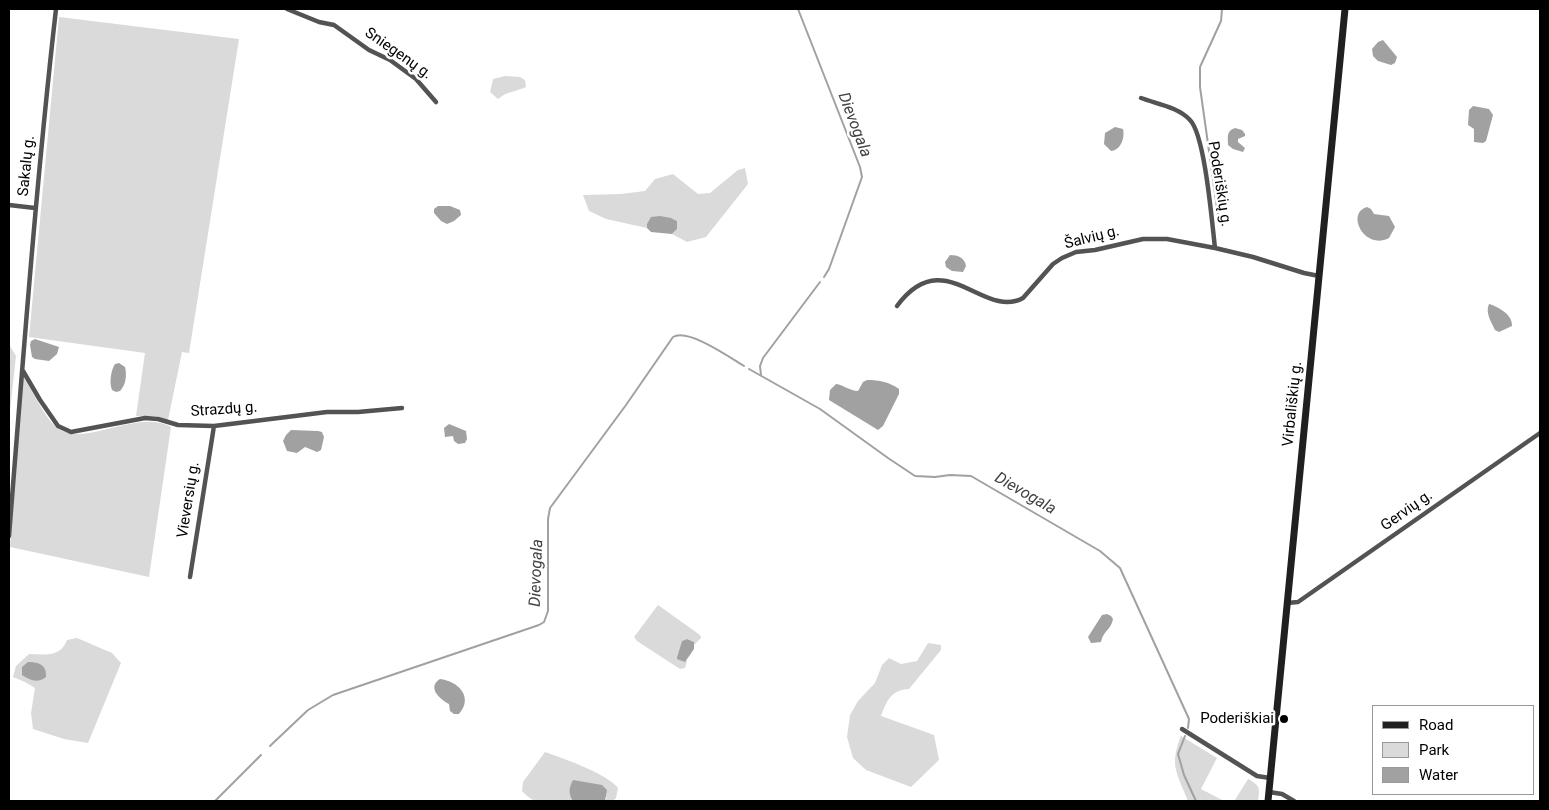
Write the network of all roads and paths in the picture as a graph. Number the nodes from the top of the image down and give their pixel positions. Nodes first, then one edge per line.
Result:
1 (56, 9) edge
2 (287, 9) edge
3 (1345, 9) edge
4 (1141, 98) dead end
5 (436, 102) dead end
6 (9, 204) edge
7 (35, 208) junction
8 (1215, 248) junction
9 (1319, 276) junction
10 (897, 306) dead end
11 (22, 370) junction
12 (402, 408) dead end
13 (214, 426) junction
14 (1540, 433) edge
15 (9, 536) edge
16 (190, 577) dead end
17 (1287, 603) junction
18 (1182, 729) dead end
19 (1270, 778) junction
20 (1269, 792) junction
21 (1268, 801) edge
22 (1294, 801) edge

1 - 7 street, Sakalų g.
2 - 5 street, Sniegenų g.
3 - 9 main road, Virbališkių g.
4 - 8 street, Poderiškių g.
6 - 7 street
7 - 11 street, Sakalų g.
8 - 9 street, Šalvių g.
8 - 10 street, Šalvių g.
9 - 17 main road, Virbališkių g.
11 - 13 street, Strazdų g.
11 - 15 street, Sakalų g.
12 - 13 street, Strazdų g.
13 - 16 street, Vieversių g.
14 - 17 street, Gervių g.
17 - 19 main road, Virbališkių g.
18 - 19 street
19 - 20 main road, Virbališkių g.
20 - 21 main road, Virbališkių g.
20 - 22 street

